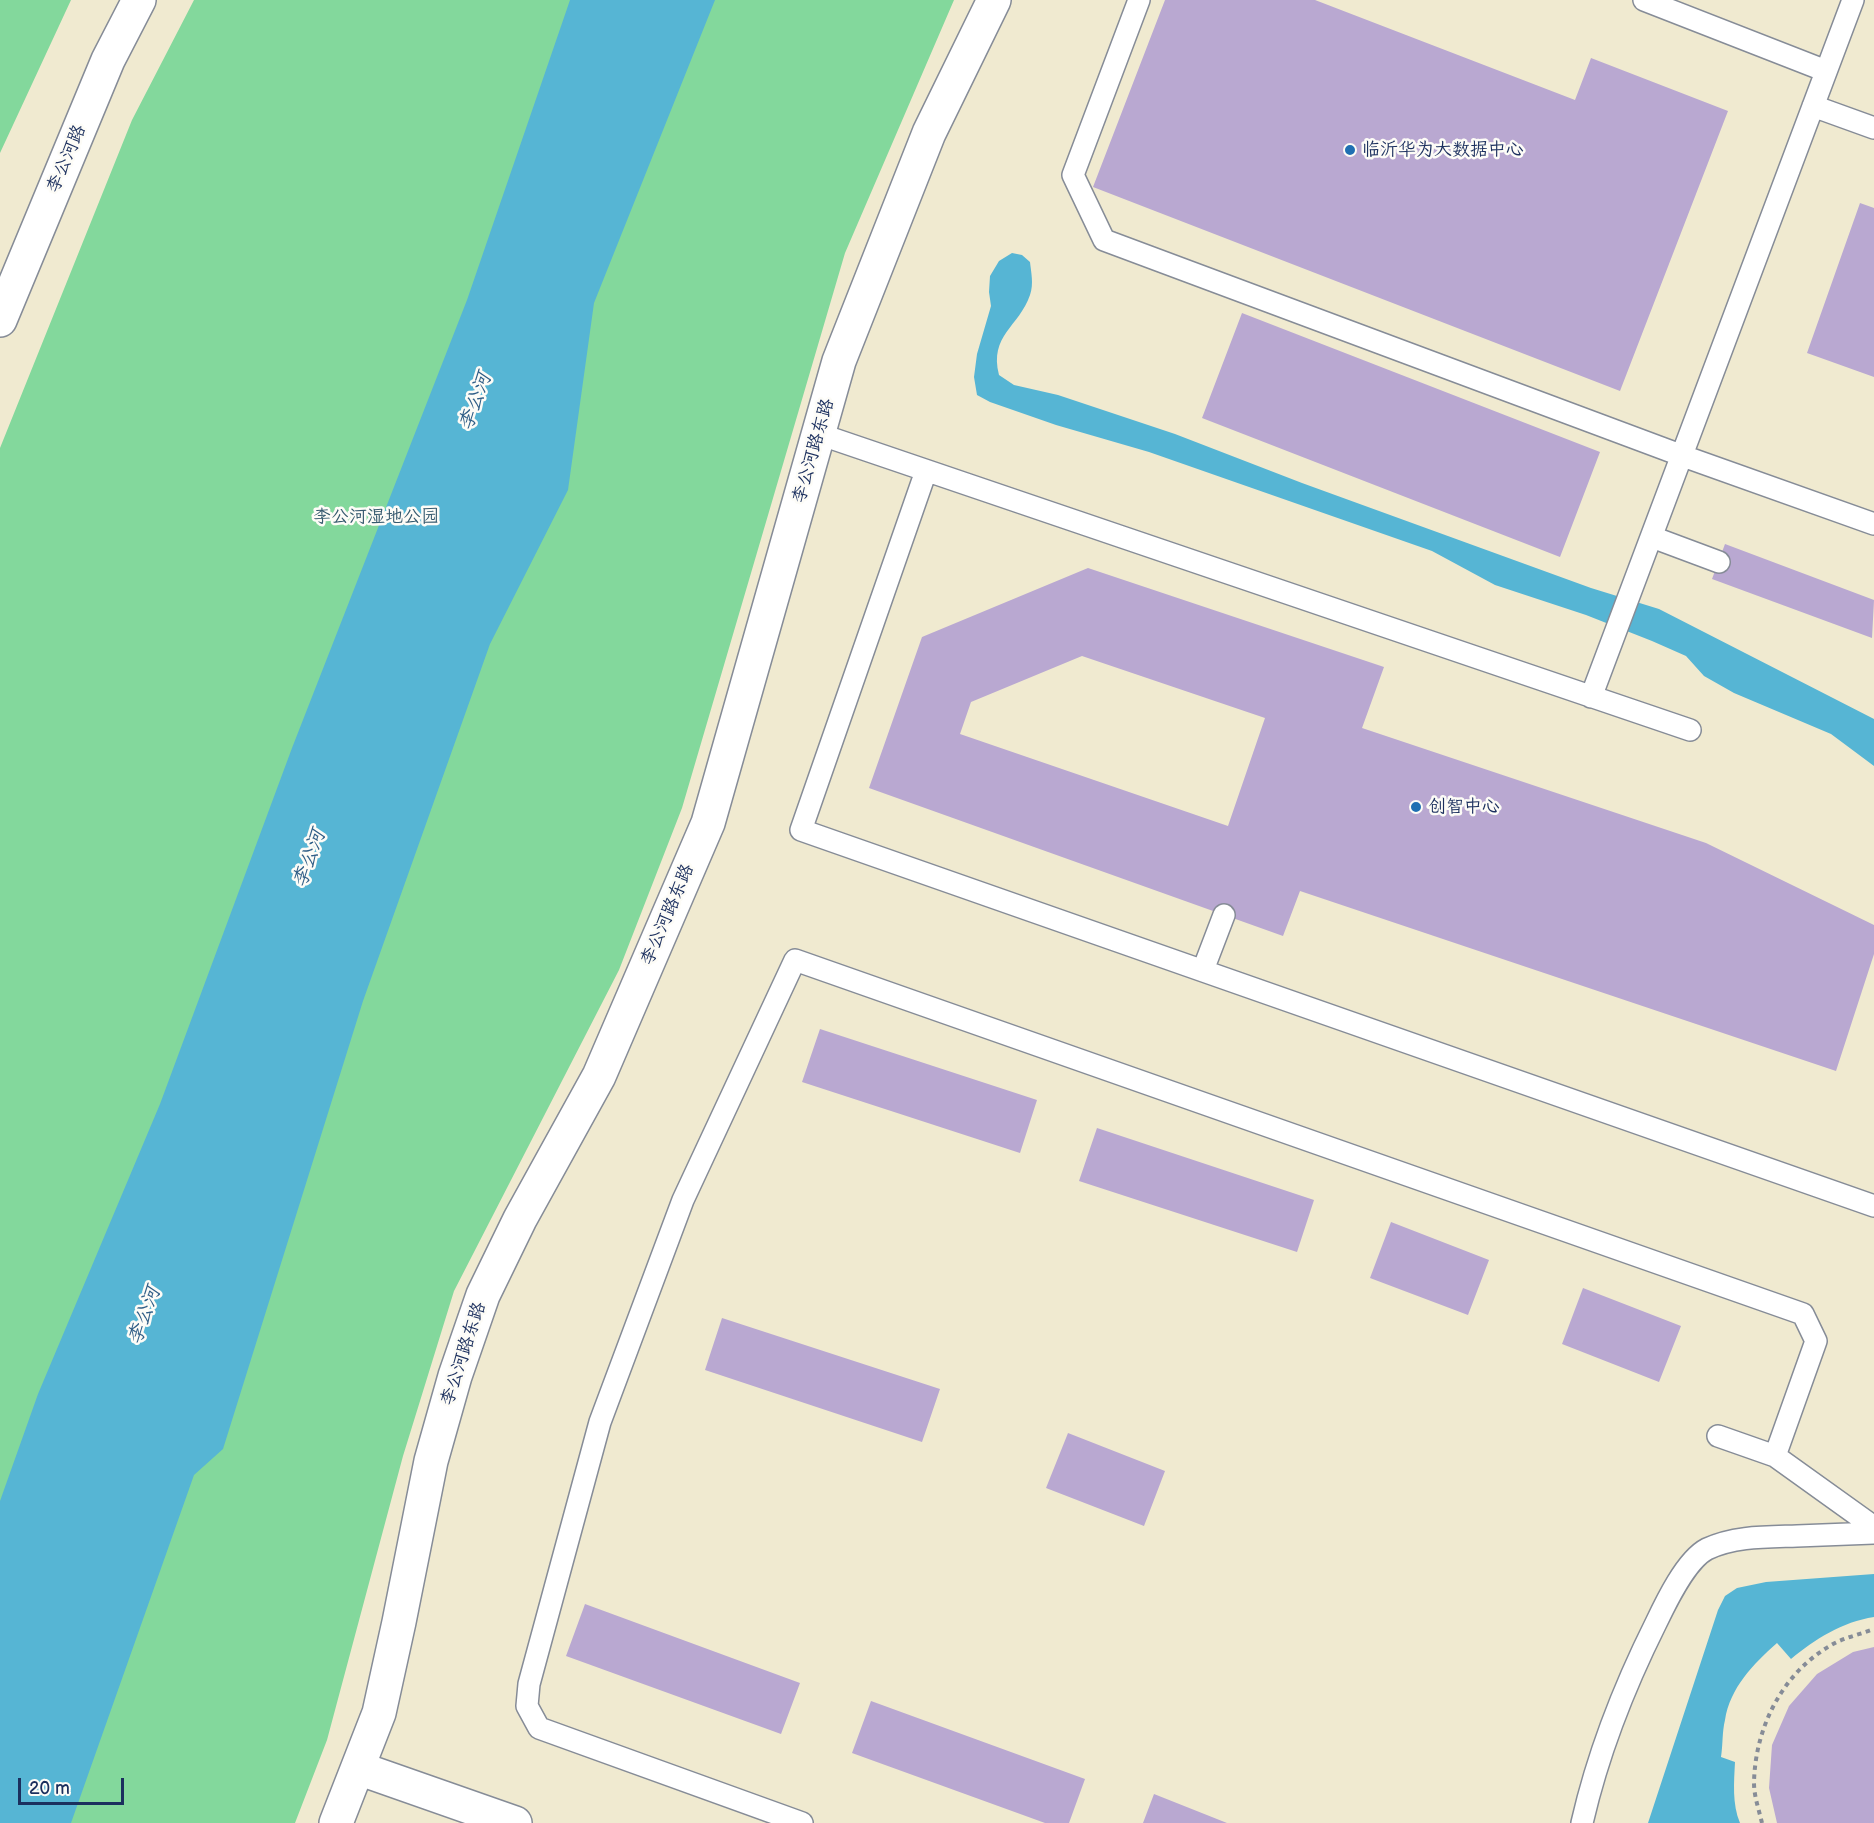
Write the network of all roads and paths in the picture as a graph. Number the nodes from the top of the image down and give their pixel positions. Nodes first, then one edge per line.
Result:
1 (139, 0) edge
2 (994, 0) edge
3 (1138, 0) edge
4 (1644, 0) edge
5 (1853, 0) edge
6 (1826, 71) junction
7 (1813, 106) junction
8 (1874, 128) edge
9 (0, 320) edge
10 (819, 434) junction
11 (1683, 456) junction
12 (926, 471) junction
13 (1874, 524) edge
14 (1652, 537) junction
15 (1719, 562) dead end
16 (1591, 697) junction
17 (1689, 730) dead end
18 (1224, 915) dead end
19 (1203, 970) junction
20 (1874, 1206) edge
21 (1718, 1436) dead end
22 (1775, 1456) junction
23 (1874, 1527) edge
24 (1874, 1533) edge
25 (1874, 1629) edge
26 (357, 1768) junction
27 (336, 1823) edge
28 (515, 1823) edge
29 (802, 1823) edge
30 (1582, 1823) edge
31 (1762, 1823) edge

1 - 9 street, 李公河路
2 - 10 street, 李公河路东路
3 - 11 lane
4 - 6 lane
5 - 6 lane
6 - 7 lane
7 - 8 lane
7 - 11 lane
10 - 12 lane
10 - 26 street, 李公河路东路
11 - 13 lane
11 - 14 lane
12 - 16 lane
12 - 19 lane
14 - 15 lane
14 - 16 lane
16 - 17 lane
18 - 19 lane
19 - 20 lane
21 - 22 lane
22 - 23 lane
22 - 29 lane
24 - 30 lane
25 - 31 path
26 - 27 street, 李公河路东路
26 - 28 street

